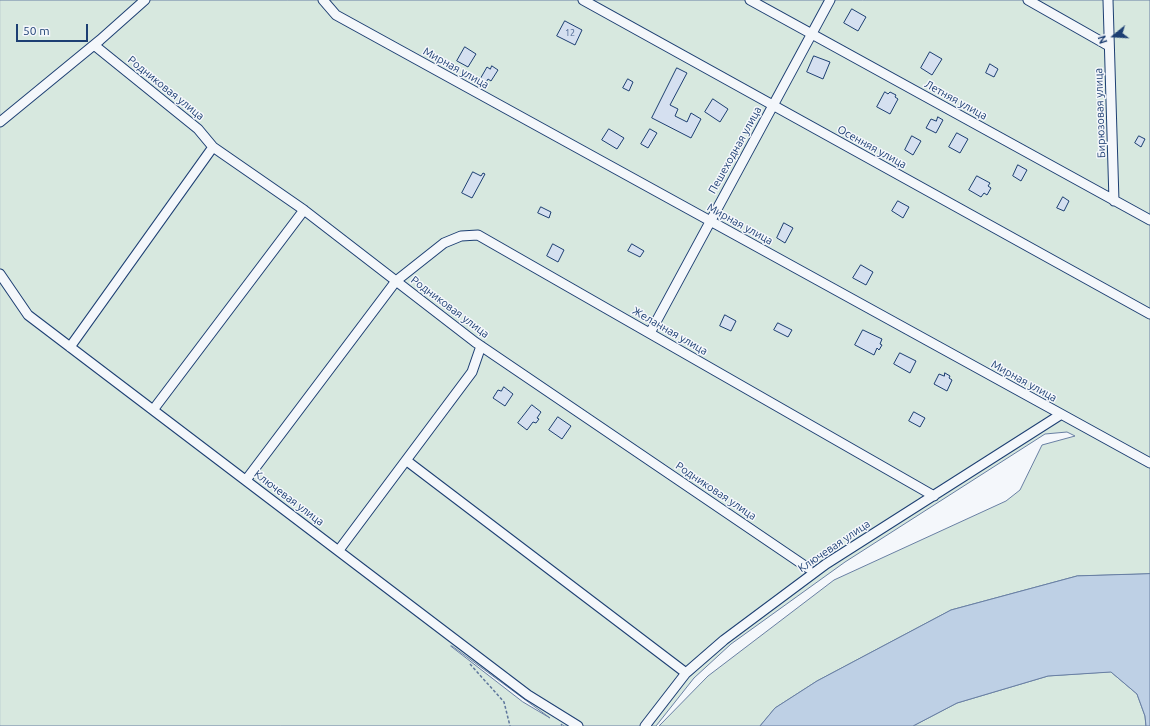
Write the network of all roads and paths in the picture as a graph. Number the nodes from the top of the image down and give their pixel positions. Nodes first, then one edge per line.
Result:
1 (145, 0) edge
2 (323, 0) edge
3 (583, 0) edge
4 (750, 0) edge
5 (830, 0) edge
6 (1028, 0) edge
7 (1108, 0) edge
8 (812, 34) junction
9 (94, 45) junction
10 (1109, 46) junction
11 (773, 106) junction
12 (0, 122) edge
13 (213, 148) junction
14 (1114, 201) junction
15 (304, 210) junction
16 (1150, 220) edge
17 (710, 221) junction
18 (0, 274) edge
19 (396, 281) junction
20 (1150, 314) edge
21 (650, 333) junction
22 (481, 346) junction
23 (70, 347) junction
24 (153, 410) junction
25 (1060, 415) junction
26 (406, 461) junction
27 (1150, 463) edge
28 (246, 480) junction
29 (934, 496) junction
30 (339, 550) junction
31 (808, 568) dead end
32 (467, 661) dead end
33 (686, 674) junction
34 (510, 726) edge
35 (578, 726) edge
36 (645, 726) edge

1 - 9 street
2 - 17 street, Мирная улица
3 - 11 street, Осенняя улица
4 - 8 street, Летняя улица
5 - 8 street, Пешеходная улица
6 - 10 street
7 - 10 street, Бирюзовая улица
8 - 11 street, Пешеходная улица
8 - 14 street, Летняя улица
9 - 12 street
9 - 13 street, Родниковая улица
10 - 14 street, Бирюзовая улица
11 - 17 street, Пешеходная улица
11 - 20 street, Осенняя улица
13 - 15 street, Родниковая улица
13 - 23 street
14 - 16 street, Летняя улица
15 - 19 street, Родниковая улица
15 - 24 street
17 - 21 street, Пешеходная улица
17 - 25 street, Мирная улица
18 - 23 street, Ключевая улица
19 - 21 street, Желанная улица
19 - 22 street, Родниковая улица
19 - 28 street, Желанная улица
21 - 29 street, Желанная улица
22 - 26 street
22 - 31 street, Родниковая улица
23 - 24 street, Ключевая улица
24 - 28 street, Ключевая улица
25 - 27 street, Мирная улица
25 - 29 street, Ключевая улица
26 - 30 street
26 - 33 street
28 - 30 street, Ключевая улица
29 - 33 street, Ключевая улица
30 - 35 street, Ключевая улица
32 - 34 path
33 - 36 street, Ключевая улица

